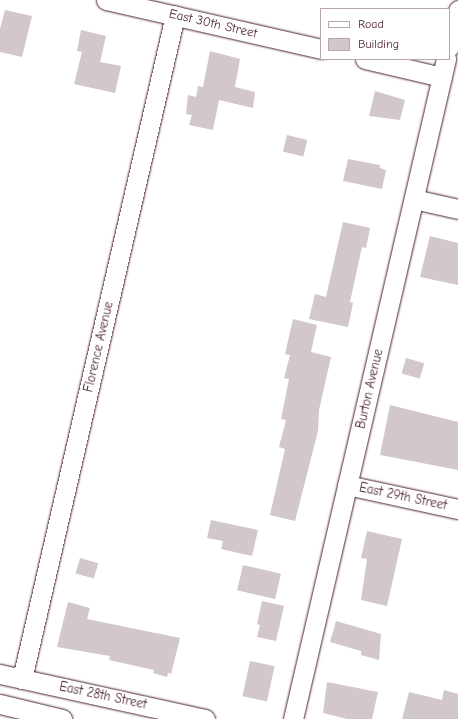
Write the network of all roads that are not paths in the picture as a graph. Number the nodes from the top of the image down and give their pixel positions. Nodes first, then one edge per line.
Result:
1 (106, 0) edge
2 (458, 10) edge
3 (175, 15) junction
4 (450, 43) edge
5 (320, 49) edge
6 (374, 60) edge
7 (444, 68) edge
8 (414, 199) junction
9 (458, 209) edge
10 (347, 485) junction
11 (458, 509) edge
12 (0, 674) edge
13 (22, 679) junction
14 (0, 704) edge
15 (62, 719) edge
16 (205, 719) edge
17 (293, 719) edge

1 - 3 street, East 30th Street
2 - 4 street
3 - 5 street, East 30th Street
3 - 13 street, Florence Avenue
6 - 7 street
7 - 8 street, Burton Avenue
8 - 9 street
8 - 10 street, Burton Avenue
10 - 11 street, East 29th Street
10 - 17 street, Burton Avenue
12 - 13 street, East 28th Street
13 - 16 street, East 28th Street
14 - 15 street

